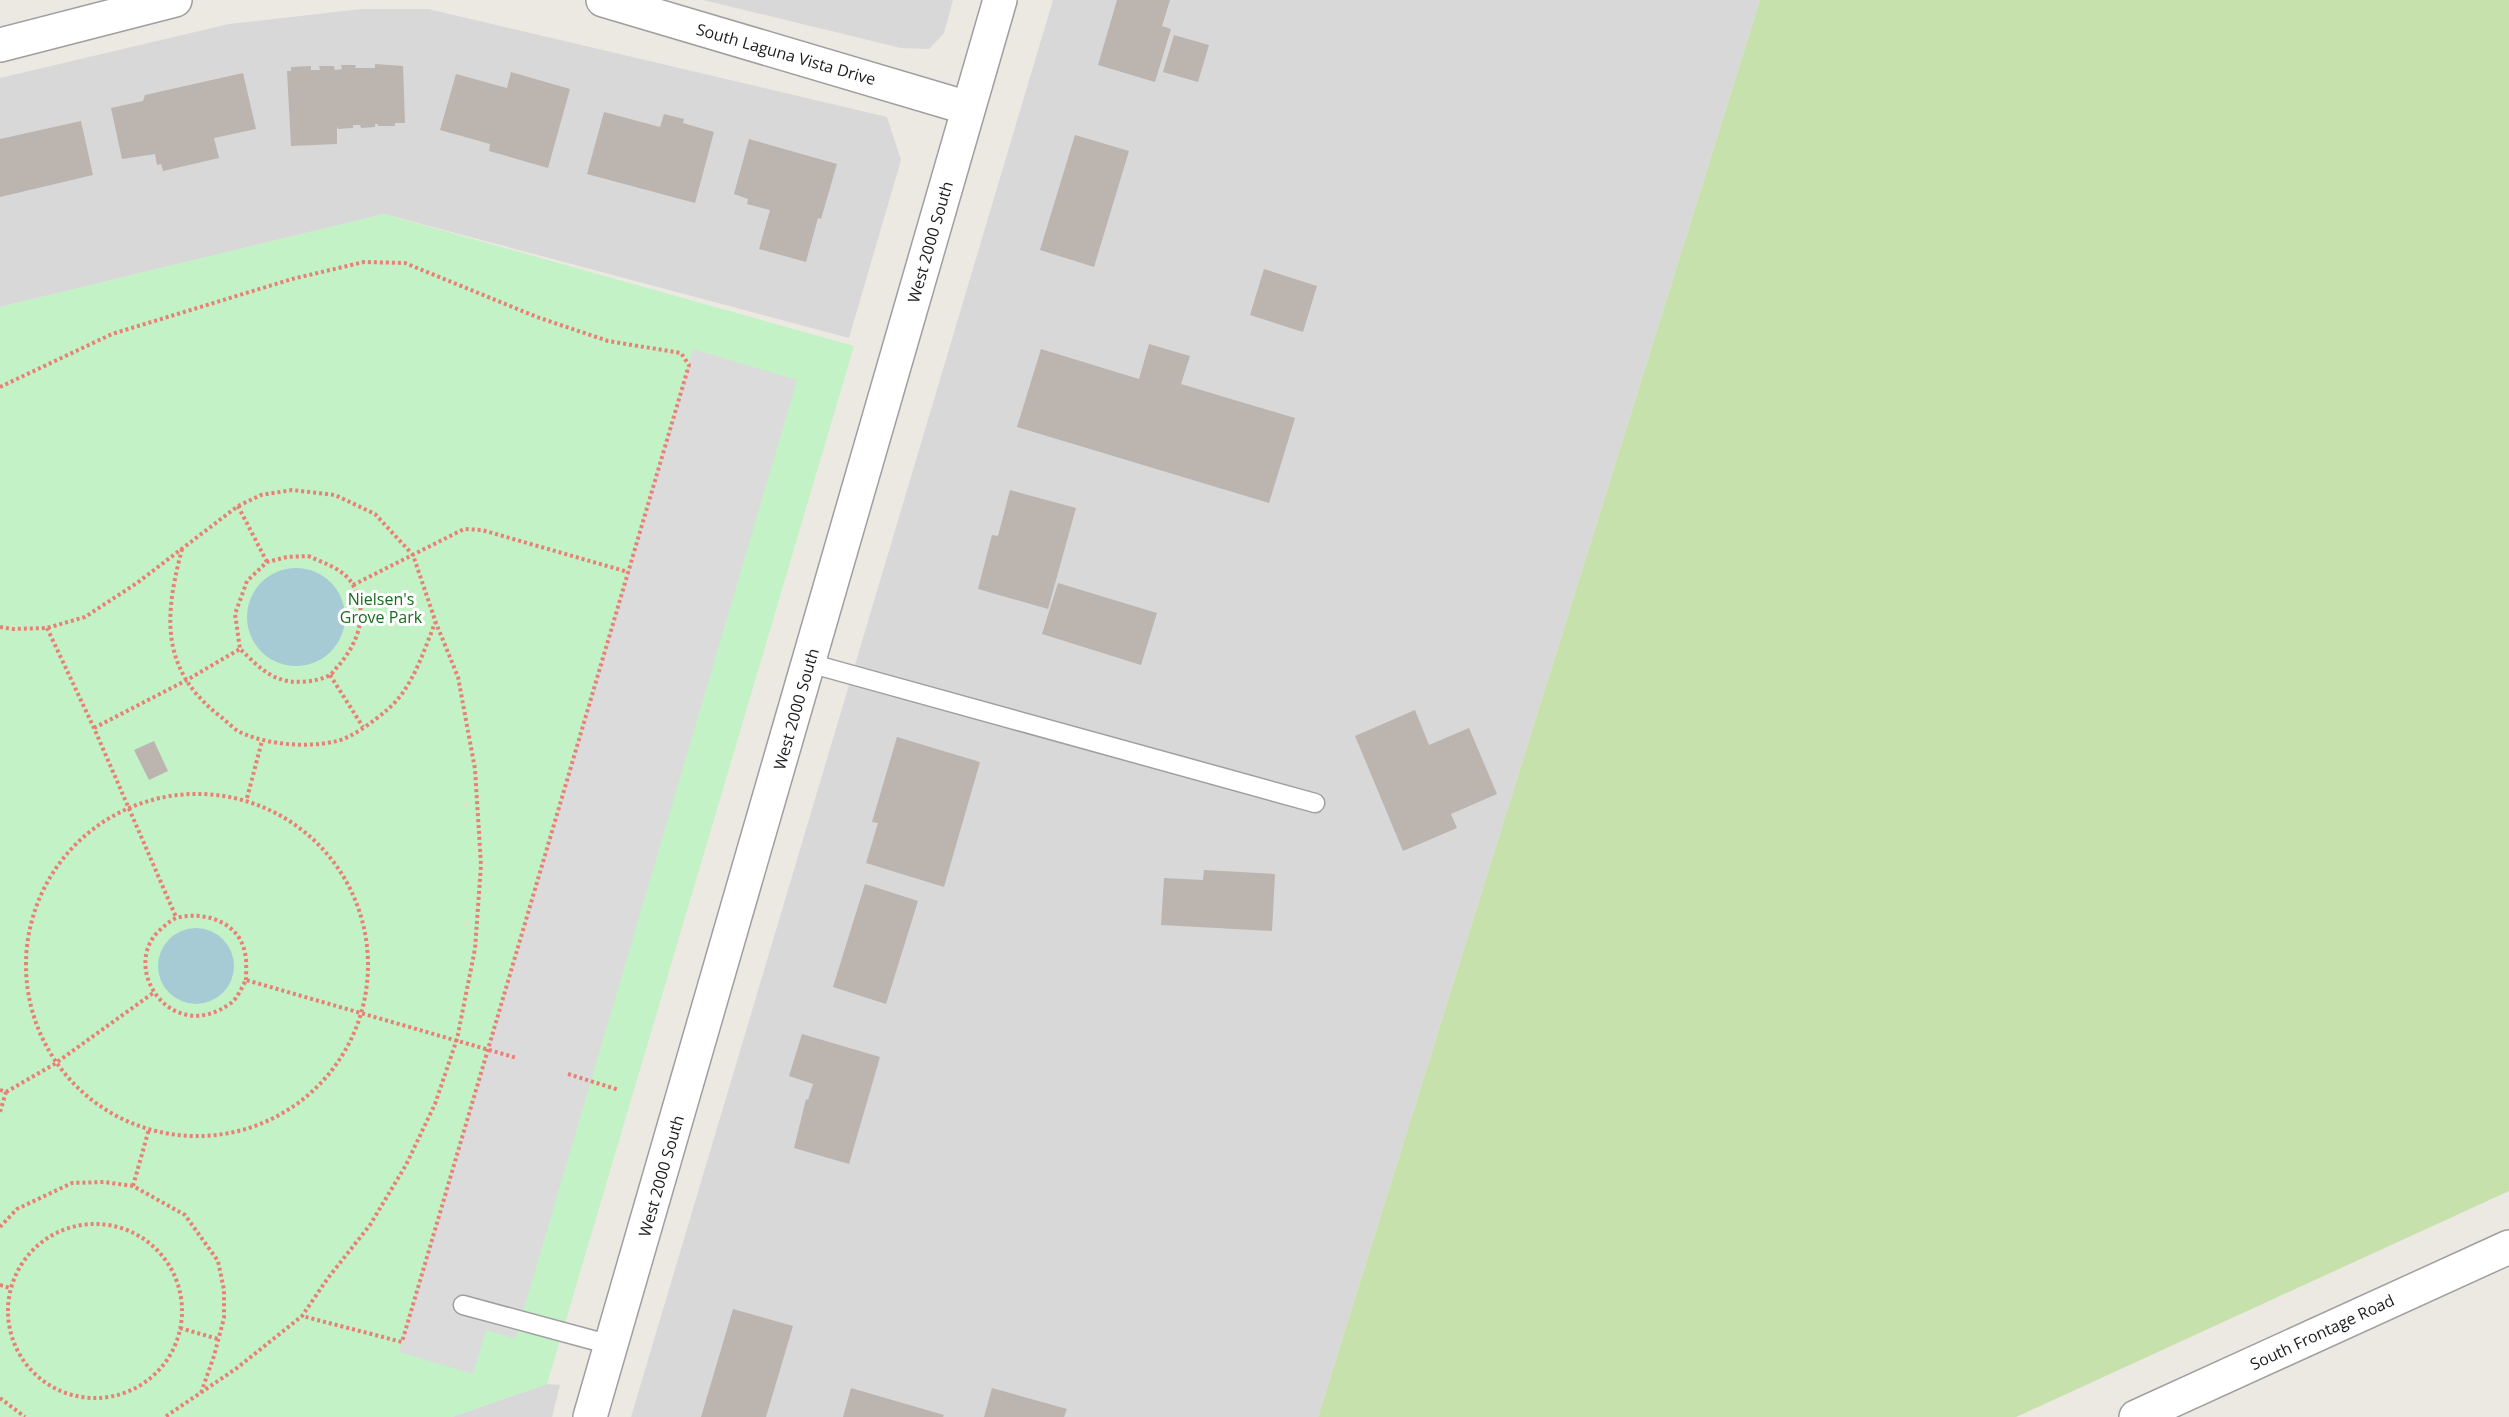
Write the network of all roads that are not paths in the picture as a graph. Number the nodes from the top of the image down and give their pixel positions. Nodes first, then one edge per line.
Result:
1 (175, 0) edge
2 (603, 0) edge
3 (1000, 0) edge
4 (0, 45) edge
5 (968, 108) junction
6 (809, 663) junction
7 (1315, 802) dead end
8 (2509, 1247) edge
9 (463, 1305) dead end
10 (611, 1345) junction
11 (590, 1417) edge
12 (2136, 1417) edge

1 - 4 street
2 - 5 street, South Laguna Vista Drive
3 - 5 street, West 2000 South
5 - 6 street, West 2000 South
6 - 7 lane
6 - 10 street, West 2000 South
8 - 12 street, South Frontage Road
9 - 10 lane
10 - 11 street, West 2000 South

